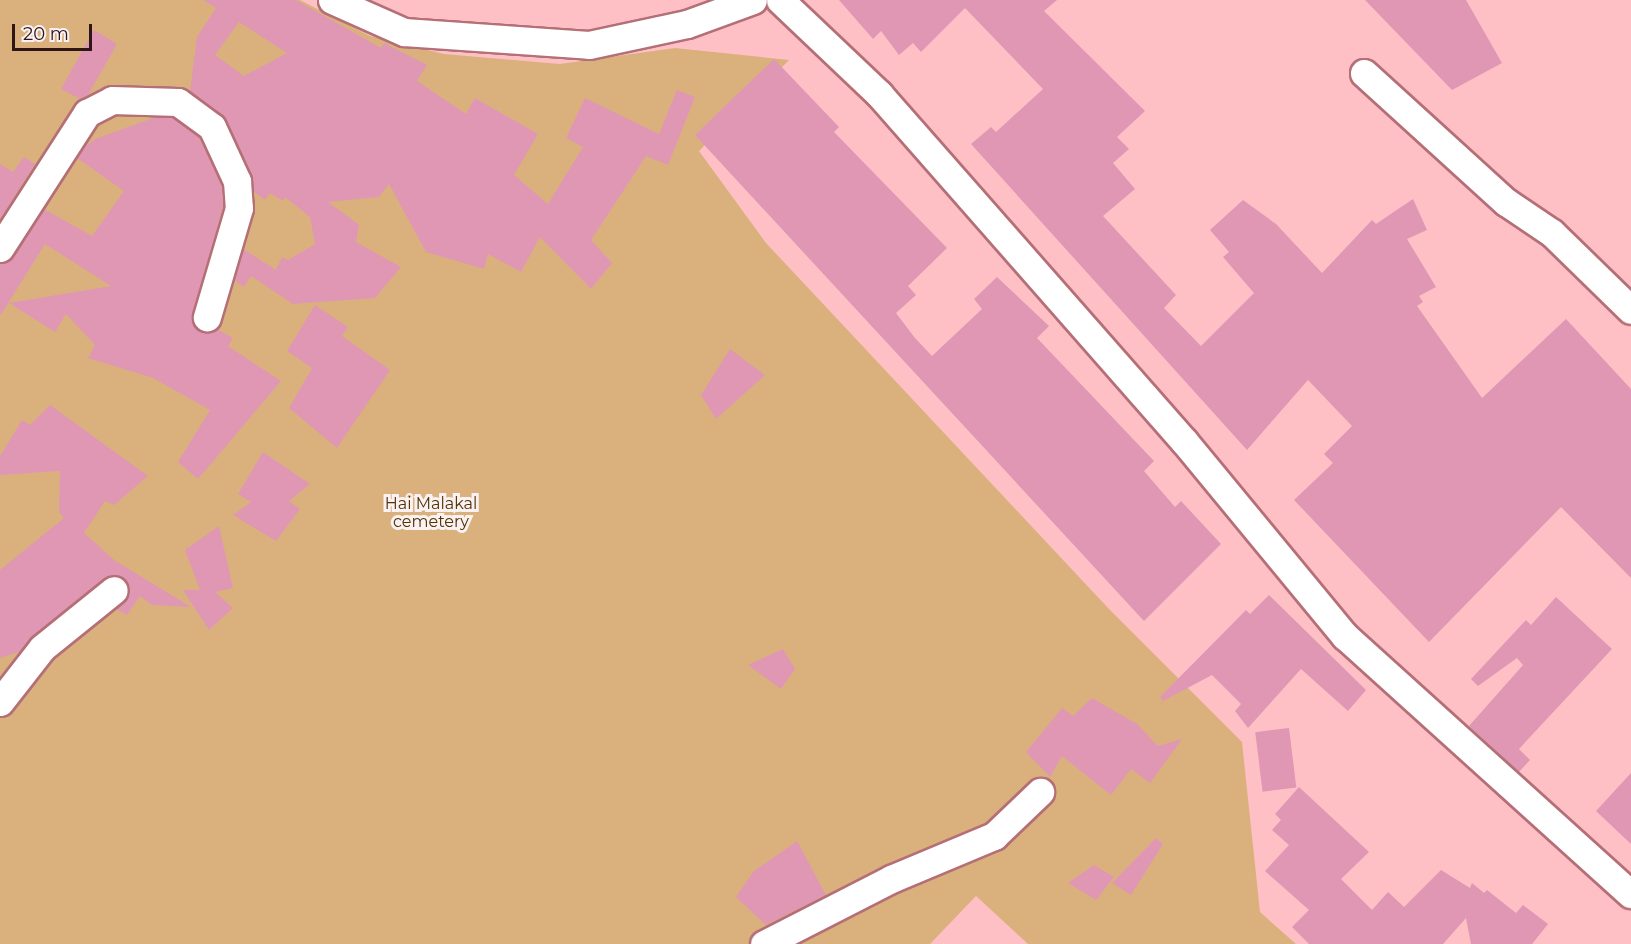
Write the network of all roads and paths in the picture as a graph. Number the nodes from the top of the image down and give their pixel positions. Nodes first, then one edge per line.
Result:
1 (332, 0) edge
2 (753, 0) edge
3 (780, 0) edge
4 (1364, 73) dead end
5 (0, 248) edge
6 (1631, 310) edge
7 (207, 317) dead end
8 (114, 590) dead end
9 (0, 702) edge
10 (1040, 792) dead end
11 (1631, 894) edge
12 (764, 944) edge

1 - 2 street
3 - 11 street
4 - 6 street
5 - 7 street
8 - 9 street
10 - 12 street

